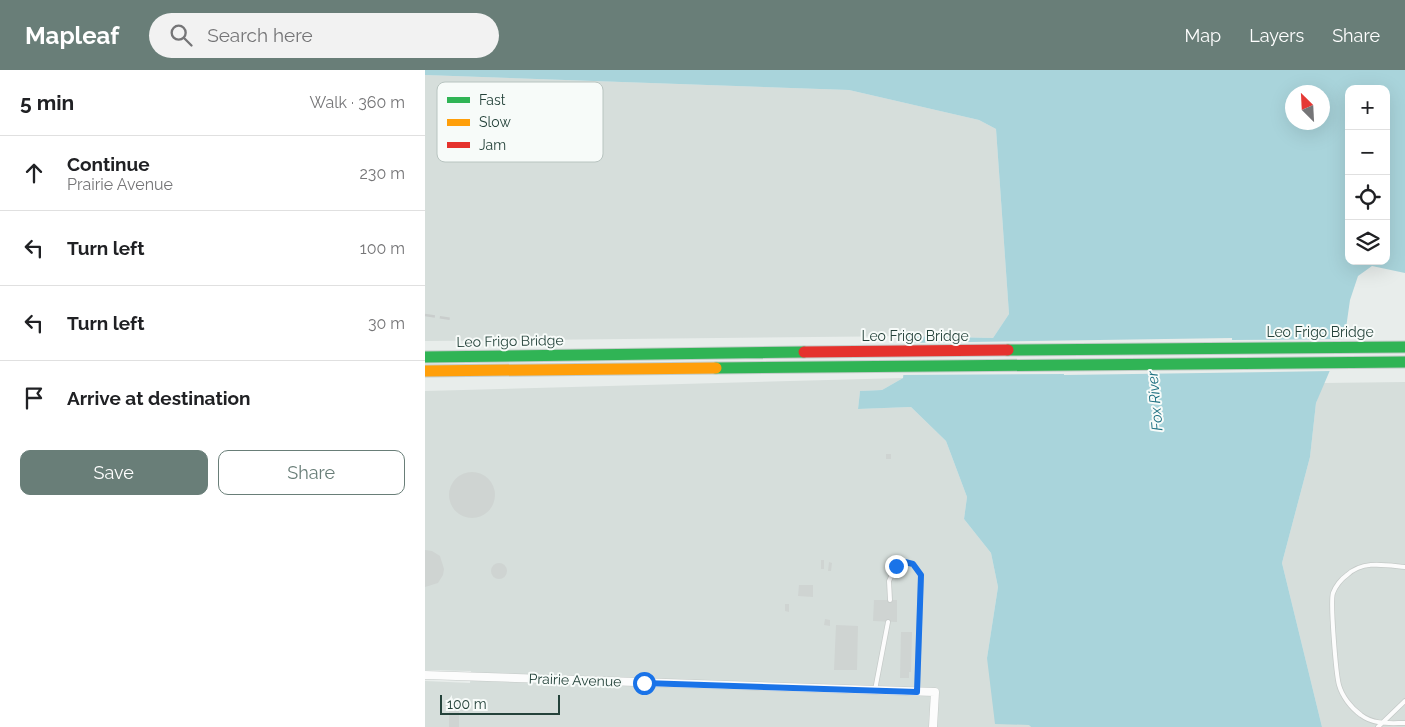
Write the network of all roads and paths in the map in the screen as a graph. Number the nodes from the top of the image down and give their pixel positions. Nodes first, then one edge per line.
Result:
1 (1405, 347) edge
2 (425, 357) edge
3 (1405, 362) edge
4 (425, 372) edge
5 (1405, 567) edge
6 (889, 600) dead end
7 (888, 622) dead end
8 (425, 676) edge
9 (875, 690) junction
10 (917, 692) junction
11 (1405, 701) edge
12 (1405, 723) edge
13 (1379, 725) edge
14 (1388, 725) edge
15 (933, 727) edge

1 - 2 highway, Leo Frigo Bridge
3 - 4 highway
5 - 13 lane
6 - 10 lane
7 - 9 lane
8 - 9 street, Prairie Avenue
9 - 10 street, Prairie Avenue
10 - 15 street, Prairie Avenue
11 - 13 lane
12 - 14 lane
13 - 14 lane

